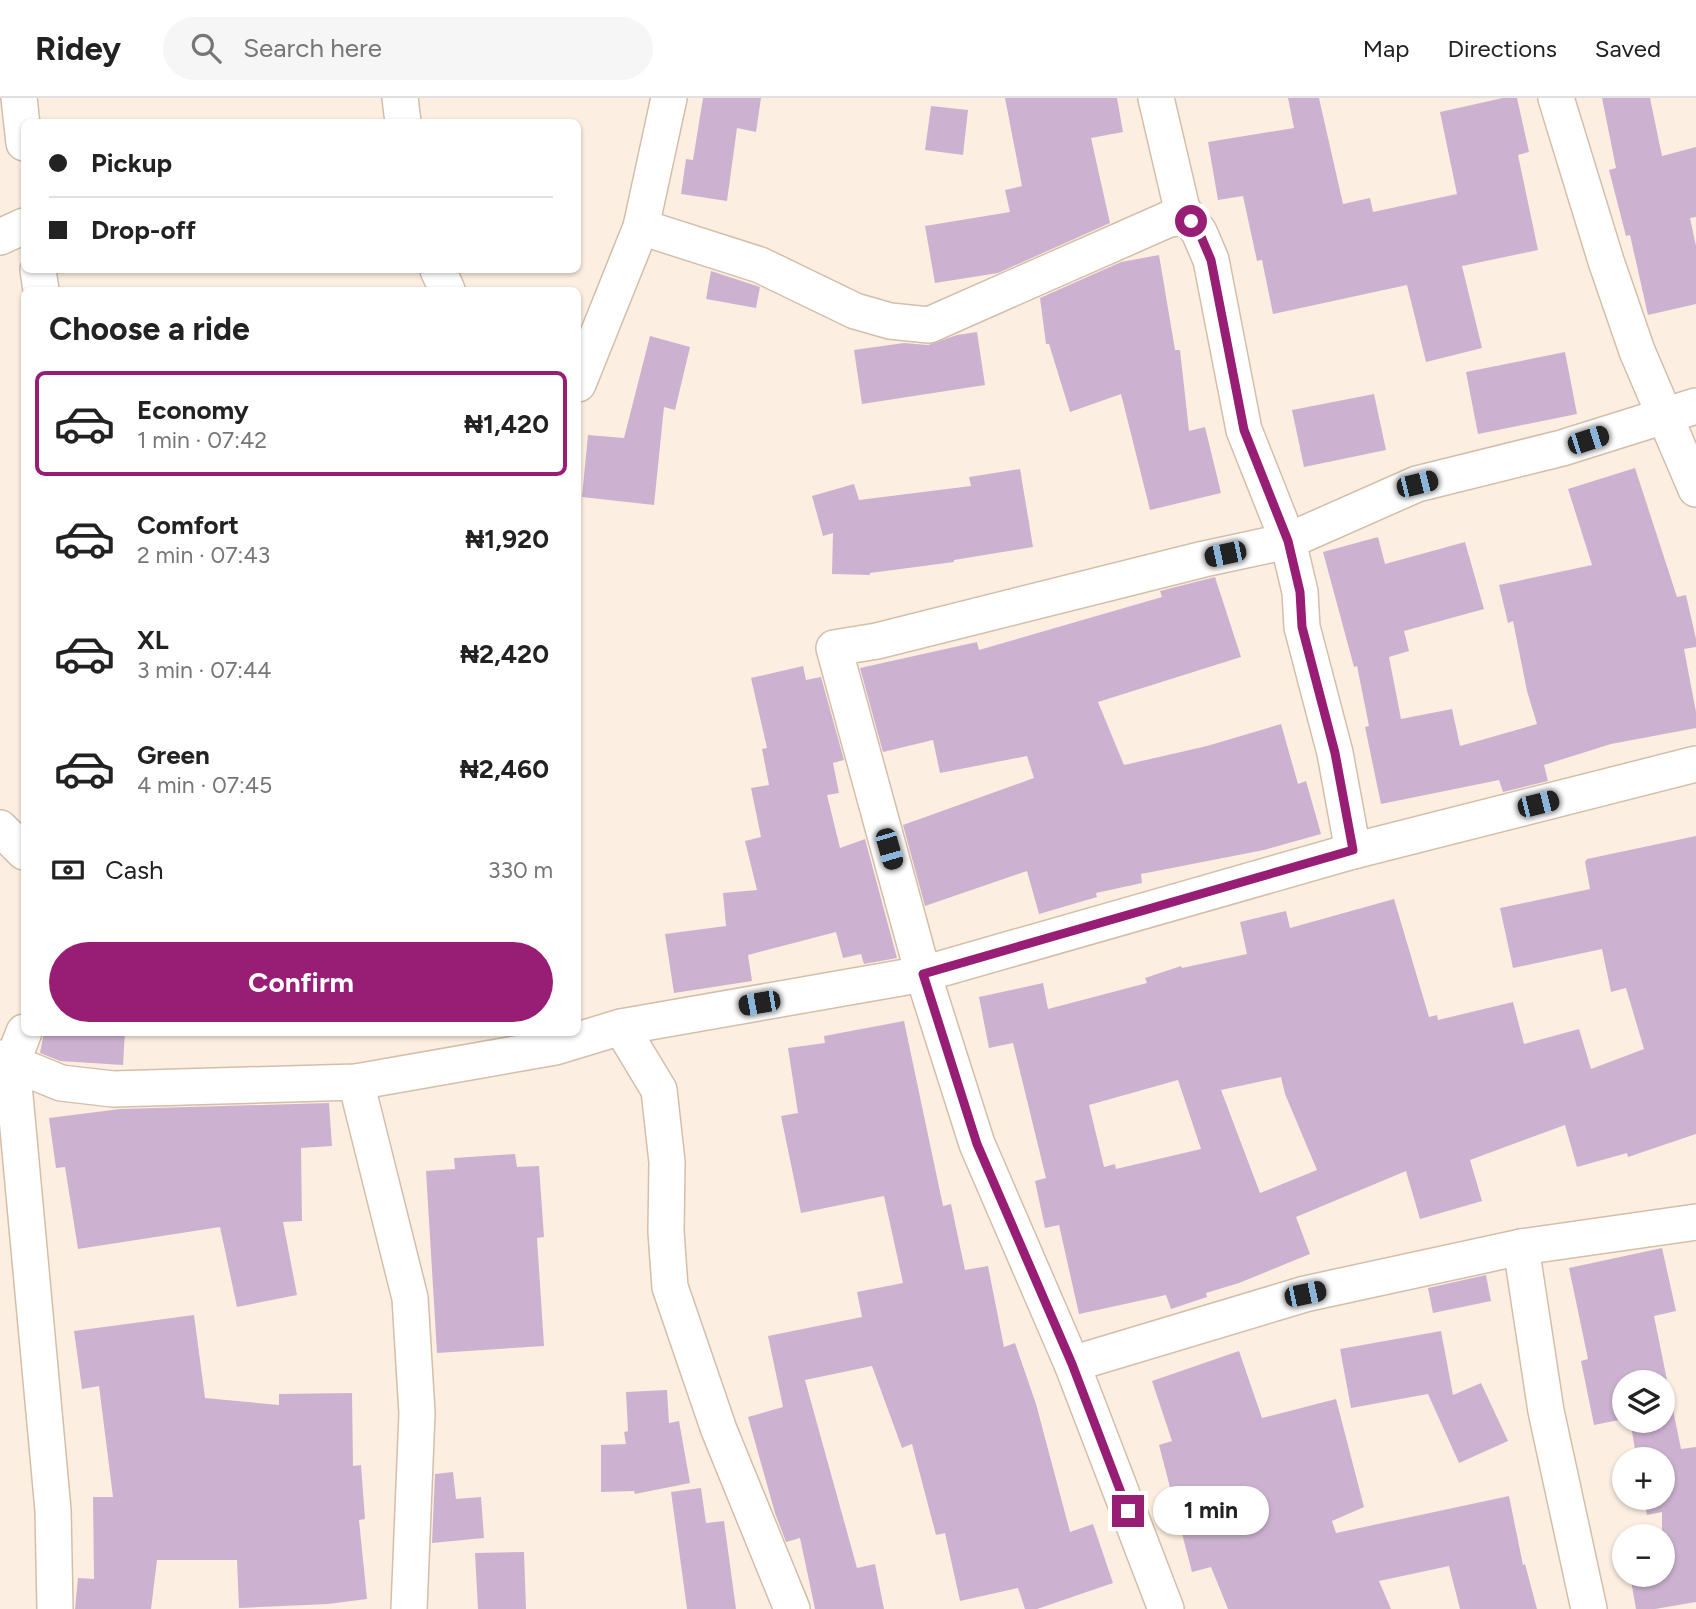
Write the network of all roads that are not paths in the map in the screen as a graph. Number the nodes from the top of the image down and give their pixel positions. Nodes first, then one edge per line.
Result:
1 (19, 98) edge
2 (400, 98) edge
3 (669, 98) edge
4 (1156, 98) edge
5 (1556, 98) edge
6 (21, 119) edge
7 (403, 119) edge
8 (1182, 209) junction
9 (21, 227) edge
10 (641, 227) junction
11 (0, 237) edge
12 (581, 377) edge
13 (1680, 410) edge
14 (1696, 489) edge
15 (1288, 541) junction
16 (1696, 764) edge
17 (0, 828) edge
18 (21, 849) edge
19 (1353, 850) junction
20 (923, 974) junction
21 (621, 1027) junction
22 (581, 1035) edge
23 (575, 1036) edge
24 (555, 1040) edge
25 (12, 1051) edge
26 (356, 1082) junction
27 (1696, 1222) edge
28 (1521, 1247) junction
29 (1072, 1364) junction
30 (55, 1609) edge
31 (409, 1609) edge
32 (792, 1609) edge
33 (1166, 1609) edge
34 (1589, 1609) edge

1 - 6 street
2 - 7 street
3 - 10 street
4 - 8 street
5 - 13 street
8 - 10 street
8 - 15 street
9 - 11 street
10 - 12 street
13 - 14 street
13 - 15 street
15 - 19 street
15 - 20 street
16 - 19 street
17 - 18 street
19 - 20 street
20 - 21 street
20 - 29 street
21 - 22 street
21 - 32 street
23 - 24 street
24 - 26 street
25 - 26 street
25 - 30 street
26 - 31 street
27 - 28 street
28 - 29 street
28 - 34 street
29 - 33 street

